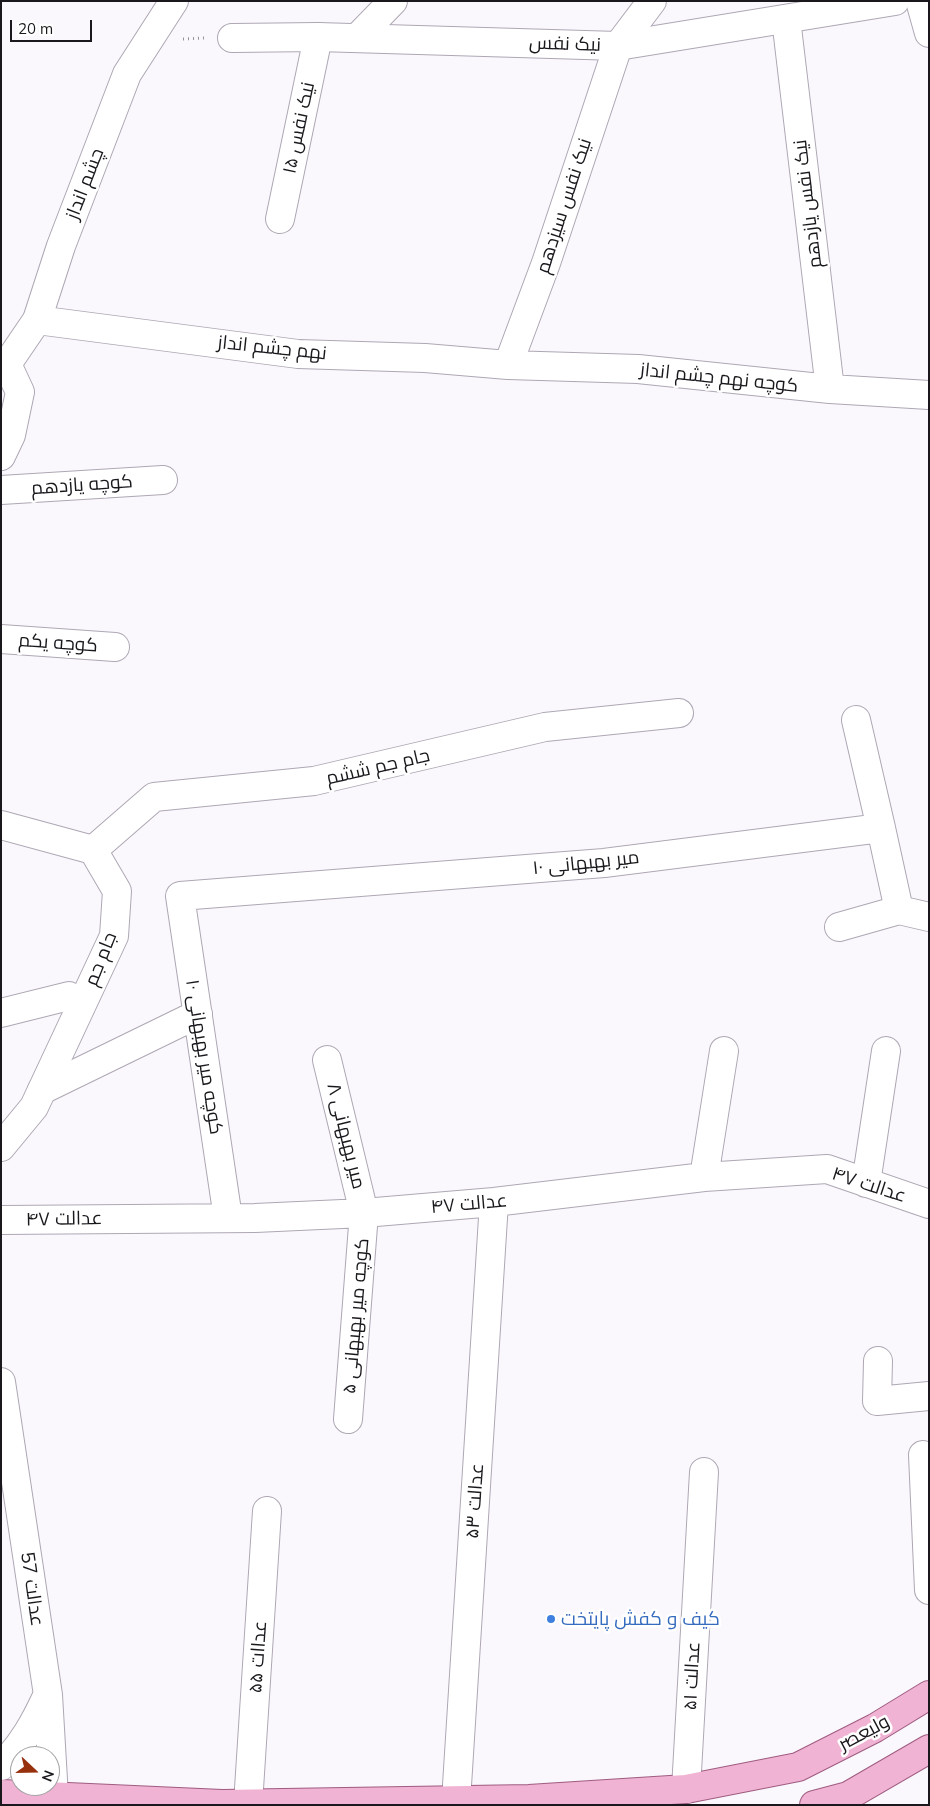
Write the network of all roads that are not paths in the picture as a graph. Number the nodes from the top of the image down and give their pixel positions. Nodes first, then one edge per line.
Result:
1 (174, 1) edge
2 (393, 1) edge
3 (652, 1) edge
4 (895, 1) edge
5 (920, 1) edge
6 (786, 19) junction
7 (929, 33) edge
8 (318, 37) junction
9 (232, 38) road end
10 (357, 38) junction
11 (618, 46) junction
12 (280, 220) dead end
13 (37, 320) junction
14 (508, 365) junction
15 (4, 366) edge
16 (830, 389) junction
17 (929, 395) edge
18 (1, 456) edge
19 (163, 480) dead end
20 (1, 490) edge
21 (1, 639) edge
22 (115, 647) dead end
23 (679, 713) dead end
24 (856, 720) dead end
25 (1, 825) edge
26 (881, 828) junction
27 (93, 850) junction
28 (180, 896) joint
29 (899, 910) junction
30 (929, 917) edge
31 (839, 927) dead end
32 (70, 996) dead end
33 (1, 1013) edge
34 (198, 1014) junction
35 (724, 1051) dead end
36 (886, 1051) dead end
37 (327, 1060) dead end
38 (42, 1090) junction
39 (1, 1147) edge
40 (704, 1177) junction
41 (866, 1183) junction
42 (494, 1202) junction
43 (929, 1204) edge
44 (364, 1213) junction
45 (228, 1218) junction
46 (1, 1220) edge
47 (878, 1361) dead end
48 (1, 1382) edge
49 (929, 1396) edge
50 (348, 1420) dead end
51 (923, 1455) dead end
52 (704, 1472) dead end
53 (267, 1511) dead end
54 (929, 1590) edge
55 (48, 1695) junction
56 (929, 1696) edge
57 (929, 1749) edge
58 (1, 1766) edge
59 (686, 1789) junction
60 (1, 1794) edge
61 (847, 1800) edge
62 (54, 1801) edge
63 (456, 1801) junction
64 (248, 1804) edge
65 (814, 1805) edge

1 - 13 street, چشم انداز
2 - 10 street
3 - 11 street, نیک نفس سیزدهم
4 - 6 street, نیک نفس
5 - 7 street
6 - 11 street, نیک نفس
6 - 16 street, نیک نفس یازدهم
8 - 9 street, نیک نفس
8 - 10 street, نیک نفس
8 - 12 street, نیک نفس ۱۵
10 - 11 street, نیک نفس
11 - 14 street, نیک نفس سیزدهم
13 - 14 street, نهم چشم انداز
13 - 15 street, چشم انداز
14 - 16 street, کوچه نهم چشم انداز
15 - 18 street
16 - 17 street, کوچه نهم چشم انداز
19 - 20 street, کوچه یازدهم
21 - 22 street, کوچه یکم
23 - 27 street, جام جم ششم
24 - 26 street
25 - 27 street
26 - 28 street, ۱۰ میر بهبهانی
26 - 29 street
27 - 38 street, جام جم
28 - 34 street, کوچه میر بهبهانی ۱۰
29 - 30 street
29 - 31 street
32 - 33 street
34 - 38 street
34 - 45 street, کوچه میر بهبهانی ۱۰
35 - 40 street
36 - 41 street
37 - 44 street, ۸ میر بهبهانی
38 - 39 street, جام جم
40 - 41 street, عدالت ۴۷
40 - 42 street, عدالت ۴۷
41 - 43 street, عدالت ۴۷
42 - 44 street, عدالت ۴۷
42 - 63 street, عدالت ۵۳
44 - 45 street, عدالت ۴۷
44 - 50 street, کوچه میر بهبهانی ۵
45 - 46 street, عدالت ۴۷
47 - 49 street
48 - 55 street, عدالت 57
51 - 54 street
52 - 59 street, عدالت ۵۱
53 - 64 street, عداات ۵۵
55 - 58 street
55 - 62 street, عدالت 57
56 - 59 main road, ولیعصر
57 - 61 main road
59 - 63 main road, ولیعصر
60 - 62 main road, ولیعصر
61 - 65 main road
62 - 64 main road, ولیعصر
63 - 64 main road, ولیعصر

